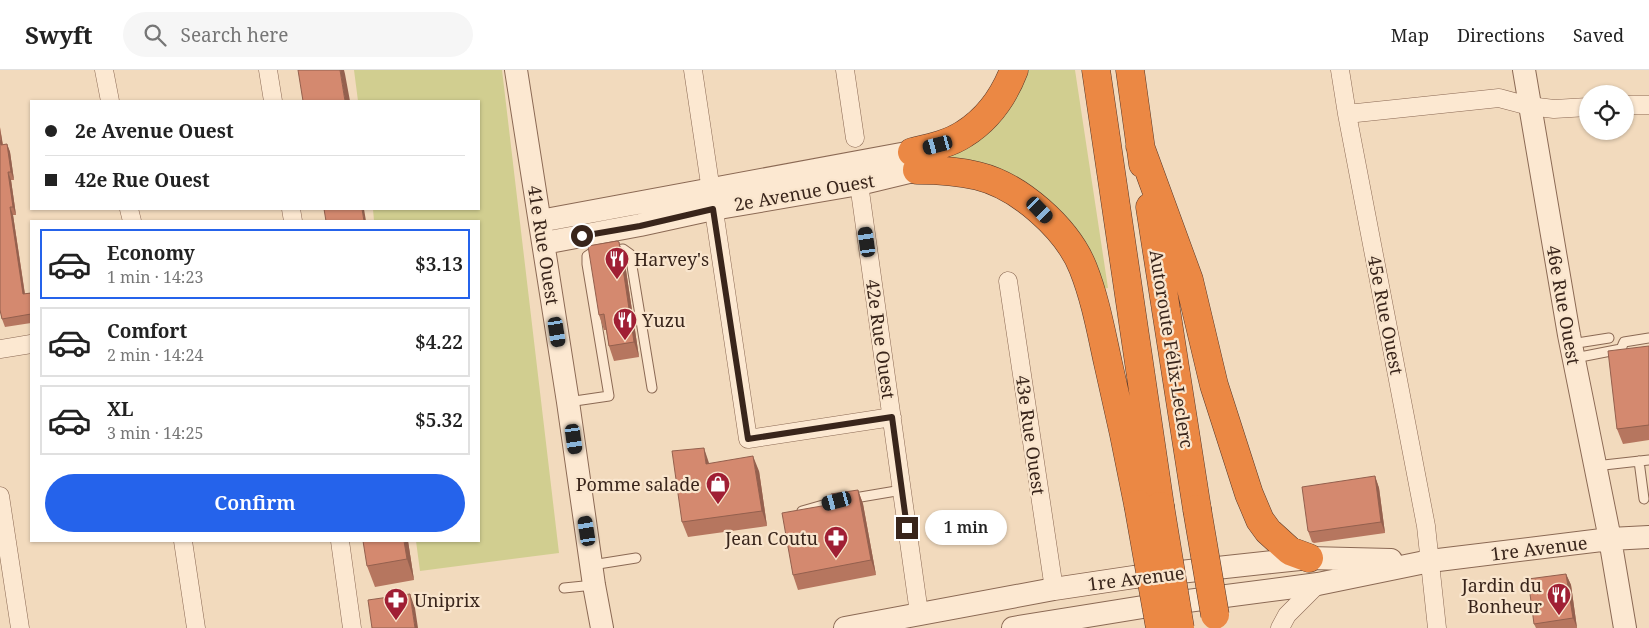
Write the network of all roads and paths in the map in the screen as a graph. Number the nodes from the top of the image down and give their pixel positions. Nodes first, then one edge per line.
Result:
1 (104, 70) edge
2 (268, 70) edge
3 (516, 70) edge
4 (693, 70) edge
5 (845, 70) edge
6 (1014, 70) edge
7 (1096, 70) edge
8 (1130, 70) edge
9 (1340, 70) edge
10 (1524, 70) edge
11 (110, 100) edge
12 (273, 100) edge
13 (1634, 105) edge
14 (1649, 105) edge
15 (1529, 106) junction
16 (1579, 108) edge
17 (1346, 114) junction
18 (855, 138) dead end
19 (1140, 146) junction
20 (915, 161) junction
21 (859, 184) junction
22 (712, 200) junction
23 (540, 221) junction
24 (544, 244) junction
25 (1008, 281) dead end
26 (1609, 338) dead end
27 (1649, 338) edge
28 (30, 344) edge
29 (0, 348) edge
30 (1572, 351) junction
31 (652, 388) dead end
32 (568, 402) junction
33 (892, 417) junction
34 (1649, 460) edge
35 (1638, 461) junction
36 (1595, 466) junction
37 (902, 490) junction
38 (0, 496) edge
39 (1644, 499) dead end
40 (1149, 505) junction
41 (791, 514) edge
42 (1649, 537) edge
43 (1610, 539) junction
44 (182, 542) edge
45 (340, 542) edge
46 (636, 558) dead end
47 (1310, 558) junction
48 (1430, 561) junction
49 (593, 575) junction
50 (1318, 584) junction
51 (564, 588) dead end
52 (1054, 589) junction
53 (919, 614) junction
54 (20, 628) edge
55 (196, 628) edge
56 (352, 628) edge
57 (602, 628) edge
58 (845, 628) edge
59 (1013, 628) edge
60 (1160, 628) edge
61 (1180, 628) edge
62 (1217, 628) edge
63 (1280, 628) edge
64 (1437, 628) edge
65 (1626, 628) edge

1 - 11 street
2 - 12 street
3 - 23 street, 41e Rue Ouest
4 - 22 street
5 - 18 street
6 - 20 highway
7 - 40 highway, Autoroute Félix-Leclerc
8 - 19 highway, Autoroute Félix-Leclerc
9 - 17 street, 45e Rue Ouest
10 - 15 street, 46e Rue Ouest
13 - 14 street
15 - 16 street
15 - 17 street
15 - 30 street, 46e Rue Ouest
17 - 48 street, 45e Rue Ouest
19 - 47 highway
19 - 62 highway, Autoroute Félix-Leclerc, bridge
20 - 21 street, 2e Avenue Ouest
20 - 22 street, 2e Avenue Ouest
20 - 40 highway
21 - 22 street, 2e Avenue Ouest
21 - 33 street, 42e Rue Ouest
22 - 23 street, 2e Avenue Ouest
22 - 24 street, 2e Avenue Ouest
22 - 33 street
23 - 24 street, 41e Rue Ouest
24 - 32 street, 41e Rue Ouest
25 - 52 street, 43e Rue Ouest
26 - 30 lane
27 - 30 lane
28 - 29 street
30 - 36 street, 46e Rue Ouest
31 - 32 lane
32 - 49 street, 41e Rue Ouest
33 - 37 street, 42e Rue Ouest
34 - 35 lane
35 - 36 lane
35 - 39 lane
36 - 43 street, 46e Rue Ouest
37 - 41 lane
37 - 53 street, 42e Rue Ouest
38 - 54 street
40 - 60 highway, bridge
40 - 61 highway, Autoroute Félix-Leclerc, bridge
42 - 43 street, 1re Avenue
43 - 48 street, 1re Avenue
43 - 65 street, 46e Rue Ouest
44 - 55 street
45 - 56 street
46 - 49 lane
47 - 48 street, 1re Avenue
47 - 52 street, 1re Avenue
48 - 50 street, 1re Avenue
48 - 64 street, 45e Rue Ouest
49 - 51 lane
49 - 57 street, 41e Rue Ouest
50 - 59 street, 1re Avenue
50 - 63 street
52 - 53 street, 1re Avenue
53 - 58 street, 1re Avenue

